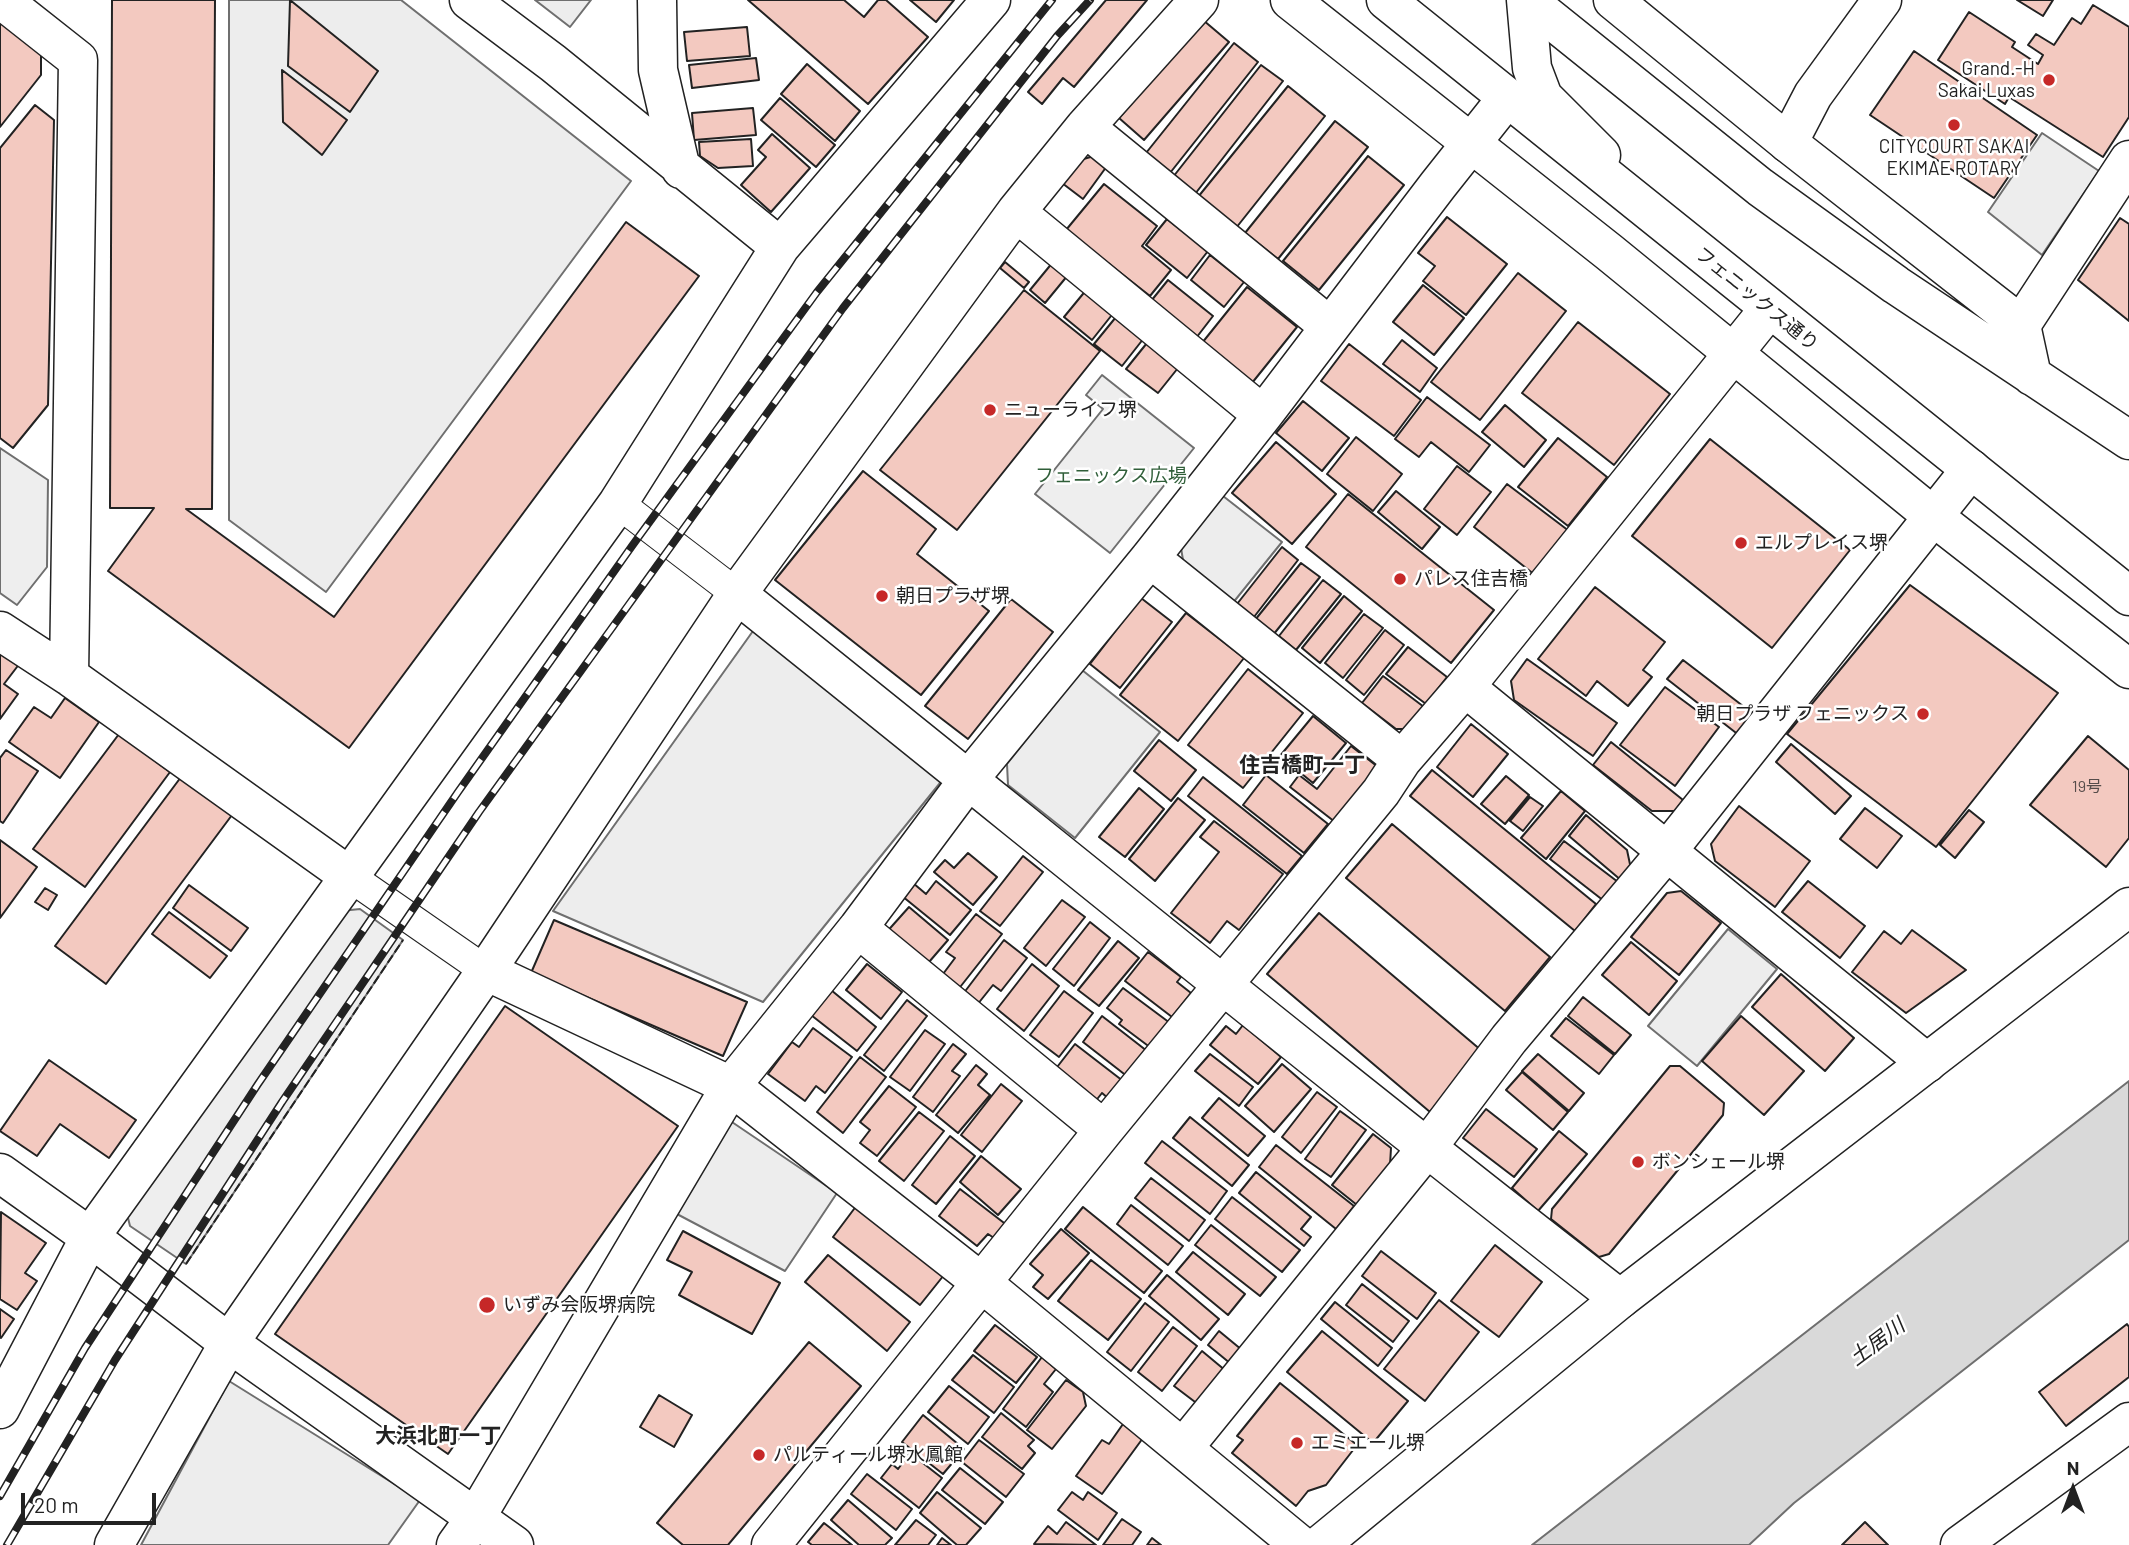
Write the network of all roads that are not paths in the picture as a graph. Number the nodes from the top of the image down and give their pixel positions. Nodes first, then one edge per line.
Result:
1 (2, 0) edge
2 (470, 0) edge
3 (657, 0) edge
4 (991, 0) edge
5 (1199, 0) edge
6 (1290, 0) edge
7 (1386, 0) edge
8 (1527, 0) edge
9 (1613, 0) edge
10 (1882, 0) edge
11 (1507, 98) junction
12 (1085, 127) junction
13 (1471, 143) junction
14 (1788, 143) junction
15 (2129, 160) edge
16 (681, 169) junction
17 (1760, 187) junction
18 (1016, 212) junction
19 (1686, 241) junction
20 (780, 247) junction
21 (1769, 309) junction
22 (2021, 325) junction
23 (1329, 326) junction
24 (1734, 353) junction
25 (2032, 376) junction
26 (1263, 415) junction
27 (2129, 440) edge
28 (1971, 469) junction
29 (618, 503) junction
30 (1934, 517) junction
31 (1150, 558) junction
32 (737, 594) junction
33 (2129, 596) edge
34 (0, 631) edge
35 (2129, 669) edge
36 (69, 676) junction
37 (1465, 687) junction
38 (1402, 760) junction
39 (969, 779) junction
40 (1668, 850) junction
41 (349, 876) junction
42 (2129, 906) edge
43 (858, 928) junction
44 (486, 971) junction
45 (1223, 983) junction
46 (1927, 1063) junction
47 (730, 1086) junction
48 (1104, 1130) junction
49 (1426, 1149) junction
50 (0, 1173) edge
51 (90, 1237) junction
52 (982, 1283) junction
53 (1620, 1299) junction
54 (229, 1343) junction
55 (0, 1409) edge
56 (2129, 1422) edge
57 (1184, 1447) junction
58 (466, 1531) edge
59 (114, 1545) edge
60 (514, 1545) edge
61 (771, 1545) edge
62 (1300, 1545) edge
63 (1320, 1545) edge
64 (1960, 1545) edge

1 - 36 main road
2 - 16 main road
3 - 16 main road
4 - 20 main road
5 - 12 main road
6 - 13 main road
7 - 11 main road, フェニックス通り
8 - 17 main road
8 - 19 main road
9 - 14 main road
10 - 14 main road
11 - 13 main road
11 - 19 main road, フェニックス通り
12 - 18 main road
12 - 23 main road
13 - 23 main road
13 - 24 main road
14 - 17 main road
14 - 22 main road
15 - 22 main road
16 - 20 main road
17 - 25 main road
18 - 26 main road
18 - 32 main road
19 - 21 main road, フェニックス通り
20 - 29 main road
21 - 24 main road
21 - 28 main road, フェニックス通り
22 - 25 main road
23 - 26 main road
24 - 30 main road
24 - 37 main road
25 - 27 main road
26 - 31 main road
28 - 30 main road
28 - 33 main road, フェニックス通り
29 - 32 street
29 - 41 main road
30 - 35 main road
30 - 40 main road
31 - 38 main road
31 - 39 main road
32 - 39 main road
32 - 44 main road
34 - 36 main road
36 - 41 main road
37 - 38 main road
37 - 40 main road
38 - 45 main road
39 - 43 main road
39 - 45 main road
40 - 46 main road
40 - 49 main road
41 - 44 street
41 - 51 main road
42 - 46 main road
43 - 47 main road
43 - 48 main road
44 - 47 main road
44 - 54 main road
45 - 48 main road
45 - 49 main road
46 - 53 main road
47 - 52 main road
47 - 58 main road
48 - 52 main road
49 - 53 main road
49 - 57 main road
50 - 51 main road
51 - 54 main road
51 - 55 main road
52 - 57 main road
52 - 61 main road
53 - 63 main road
54 - 58 main road
54 - 59 main road
56 - 64 main road
57 - 62 main road
58 - 60 main road

